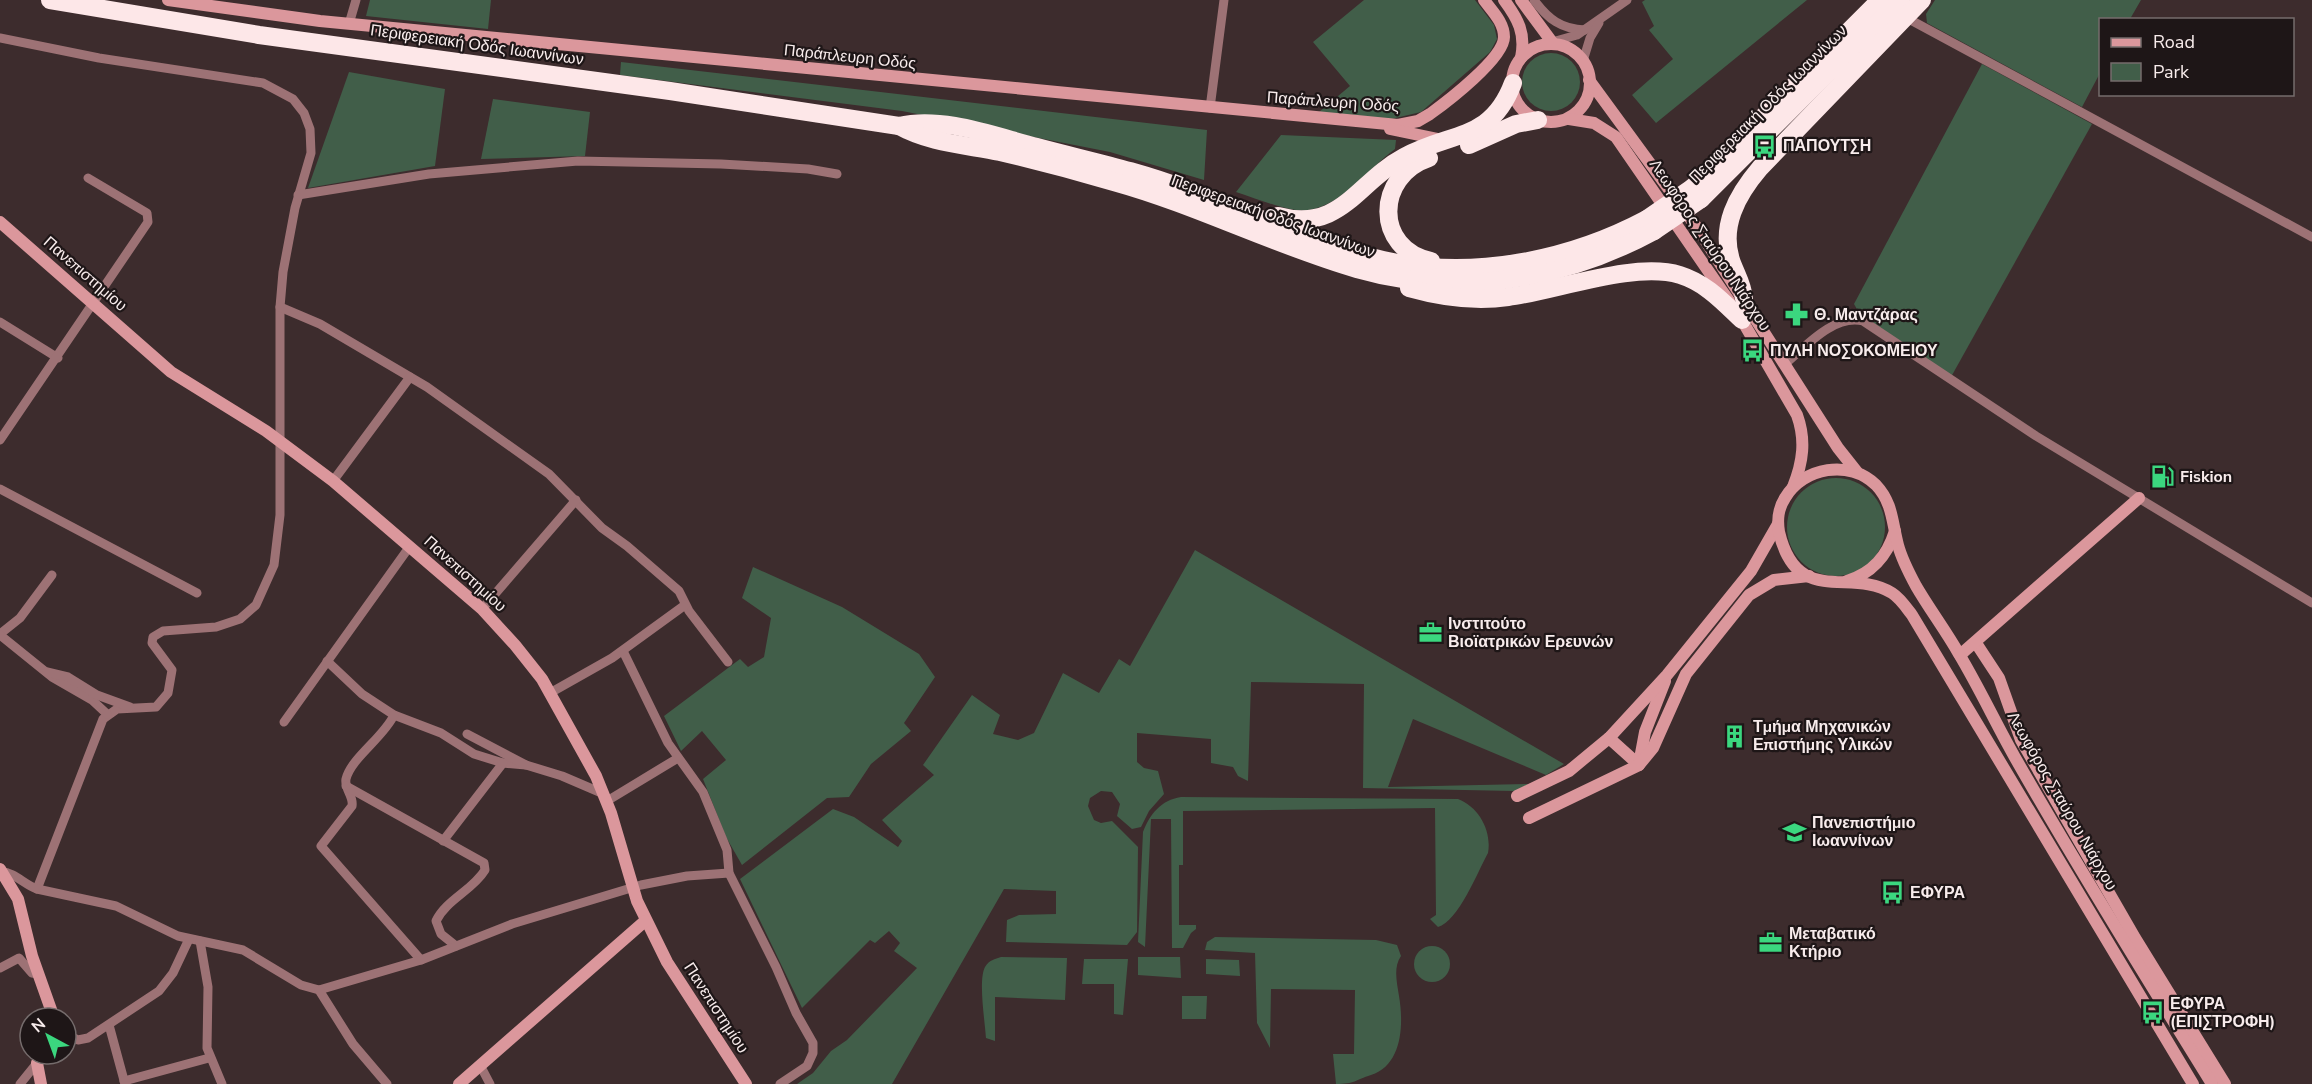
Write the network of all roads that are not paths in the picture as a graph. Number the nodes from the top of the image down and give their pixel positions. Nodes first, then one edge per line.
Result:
1 (50, 0) edge
2 (168, 0) edge
3 (356, 0) edge
4 (1224, 0) edge
5 (1484, 0) edge
6 (1504, 0) edge
7 (1521, 0) edge
8 (1534, 0) edge
9 (1627, 0) edge
10 (1866, 0) edge
11 (1880, 0) edge
12 (1922, 0) edge
13 (1903, 9) edge
14 (1607, 15) junction
15 (349, 24) junction
16 (1585, 30) junction
17 (1848, 32) junction
18 (0, 38) edge
19 (1552, 42) junction
20 (1521, 59) junction
21 (1583, 61) junction
22 (1589, 80) junction
23 (1513, 83) junction
24 (1210, 108) junction
25 (1569, 119) junction
26 (1538, 120) junction
27 (1378, 124) junction
28 (899, 126) junction
29 (1444, 140) junction
30 (837, 174) dead end
31 (88, 178) dead end
32 (1696, 193) junction
33 (298, 195) junction
34 (1240, 210) junction
35 (0, 222) edge
36 (1651, 225) junction
37 (2312, 237) edge
38 (1456, 268) junction
39 (1371, 273) junction
40 (1744, 299) junction
41 (94, 303) junction
42 (280, 307) junction
43 (1742, 320) junction
44 (0, 322) edge
45 (58, 358) junction
46 (1786, 363) junction
47 (410, 377) junction
48 (0, 440) edge
49 (279, 440) junction
50 (1857, 472) junction
51 (333, 481) junction
52 (1792, 488) junction
53 (0, 489) edge
54 (2139, 498) junction
55 (576, 500) junction
56 (1778, 524) junction
57 (1895, 530) junction
58 (410, 546) junction
59 (52, 575) dead end
60 (1809, 576) junction
61 (1840, 584) junction
62 (197, 593) dead end
63 (2312, 603) edge
64 (685, 604) junction
65 (482, 609) junction
66 (0, 634) edge
67 (1976, 643) junction
68 (623, 651) junction
69 (1960, 656) junction
70 (327, 661) junction
71 (728, 662) dead end
72 (47, 672) junction
73 (1667, 675) junction
74 (550, 693) junction
75 (130, 707) junction
76 (107, 714) junction
77 (394, 715) junction
78 (284, 722) dead end
79 (467, 734) dead end
80 (1609, 738) junction
81 (678, 758) junction
82 (503, 764) junction
83 (526, 765) junction
84 (1639, 765) junction
85 (346, 786) junction
86 (1517, 796) dead end
87 (605, 797) junction
88 (1528, 818) dead end
89 (443, 840) junction
90 (1, 871) edge
91 (729, 873) junction
92 (633, 888) junction
93 (37, 889) junction
94 (645, 921) junction
95 (189, 939) junction
96 (200, 941) junction
97 (456, 946) junction
98 (420, 960) junction
99 (0, 968) edge
100 (38, 974) junction
101 (319, 990) junction
102 (50, 1006) edge
103 (109, 1025) junction
104 (78, 1038) edge
105 (209, 1058) junction
106 (480, 1065) junction
107 (34, 1066) edge
108 (40, 1066) edge
109 (125, 1083) edge
110 (20, 1084) edge
111 (41, 1084) edge
112 (222, 1084) edge
113 (387, 1084) edge
114 (459, 1084) edge
115 (490, 1084) edge
116 (746, 1084) edge
117 (780, 1084) edge
118 (2193, 1084) edge
119 (2212, 1084) edge
120 (2225, 1084) edge

1 - 28 highway, Περιφερειακή Οδός Ιωαννίνων
2 - 15 street, Παράπλευρη Οδός
3 - 15 street
4 - 24 street
5 - 27 street, Παράπλευρη Οδός
6 - 20 street
7 - 19 street
8 - 16 street
9 - 14 street
10 - 17 highway
11 - 17 highway, Περιφερειακή Οδός Ιωαννίνων
12 - 13 highway
13 - 32 highway, Περιφερειακή Οδός Ιωαννίνων
13 - 37 street
13 - 40 highway
14 - 16 street
14 - 21 street
15 - 24 street, Παράπλευρη Οδός
16 - 19 street
17 - 32 highway, Περιφερειακή Οδός Ιωαννίνων
18 - 33 street
19 - 20 street
19 - 21 street
20 - 23 street
21 - 22 street
22 - 25 street
22 - 40 street, Λεωφόρος Σταύρου Νιάρχου
23 - 26 street
23 - 29 highway
24 - 27 street, Παράπλευρη Οδός
25 - 26 street
25 - 43 street, Λεωφόρος Σταύρου Νιάρχου
26 - 38 highway
27 - 29 street
28 - 34 highway, Περιφερειακή Οδός Ιωαννίνων
28 - 39 highway, Περιφερειακή Οδός Ιωαννίνων
29 - 34 highway
30 - 33 street
31 - 41 street
32 - 36 highway, Περιφερειακή Οδός Ιωαννίνων, bridge
33 - 42 street
34 - 38 highway, Περιφερειακή Οδός Ιωαννίνων
35 - 41 street, Πανεπιστημίου
36 - 38 highway, Περιφερειακή Οδός Ιωαννίνων
36 - 39 highway, Περιφερειακή Οδός Ιωαννίνων
39 - 43 highway
40 - 46 street, Λεωφόρος Σταύρου Νιάρχου
41 - 45 street
41 - 49 street, Πανεπιστημίου
42 - 47 street
42 - 49 street
43 - 52 street, Λεωφόρος Σταύρου Νιάρχου
44 - 45 street
45 - 48 street
46 - 50 street, Λεωφόρος Σταύρου Νιάρχου
46 - 54 street
47 - 51 street
47 - 55 street
49 - 51 street, Πανεπιστημίου
49 - 75 street
50 - 52 street
50 - 57 street, Λεωφόρος Σταύρου Νιάρχου
51 - 58 street, Πανεπιστημίου
52 - 56 street, Λεωφόρος Σταύρου Νιάρχου
53 - 62 street
54 - 63 street
54 - 67 street
55 - 64 street
55 - 65 street
56 - 60 street
56 - 73 street, Λεωφόρος Σταύρου Νιάρχου
57 - 61 street
57 - 69 street, Λεωφόρος Σταύρου Νιάρχου
58 - 65 street, Πανεπιστημίου
58 - 70 street
59 - 66 street
60 - 61 street, Λεωφόρος Σταύρου Νιάρχου
60 - 84 street
61 - 118 street, Λεωφόρος Σταύρου Νιάρχου
64 - 68 street
64 - 71 street
65 - 74 street, Πανεπιστημίου
66 - 72 street
67 - 69 street
67 - 120 street
68 - 74 street
68 - 81 street
69 - 119 street, Λεωφόρος Σταύρου Νιάρχου
70 - 77 street
70 - 78 street
72 - 75 street
72 - 76 street
73 - 80 street
73 - 84 street
74 - 87 street, Πανεπιστημίου
75 - 76 street
76 - 93 street
77 - 82 street
77 - 85 street
79 - 83 street
80 - 84 street
80 - 86 street
81 - 87 street
81 - 91 street
82 - 83 street
82 - 89 street
83 - 87 street
84 - 88 street
85 - 89 street
85 - 98 street
87 - 92 street, Πανεπιστημίου
89 - 97 street
90 - 93 street
90 - 100 street
91 - 92 street
91 - 117 street
92 - 94 street, Πανεπιστημίου
92 - 97 street
93 - 95 street
94 - 106 street
94 - 116 street, Πανεπιστημίου
95 - 96 street
95 - 103 street
96 - 101 street
96 - 105 street
97 - 98 street
98 - 101 street
99 - 100 street
100 - 102 street
101 - 113 street
103 - 104 street
103 - 109 street
105 - 109 street
105 - 112 street
106 - 114 street
106 - 115 street
107 - 110 street
108 - 111 street

